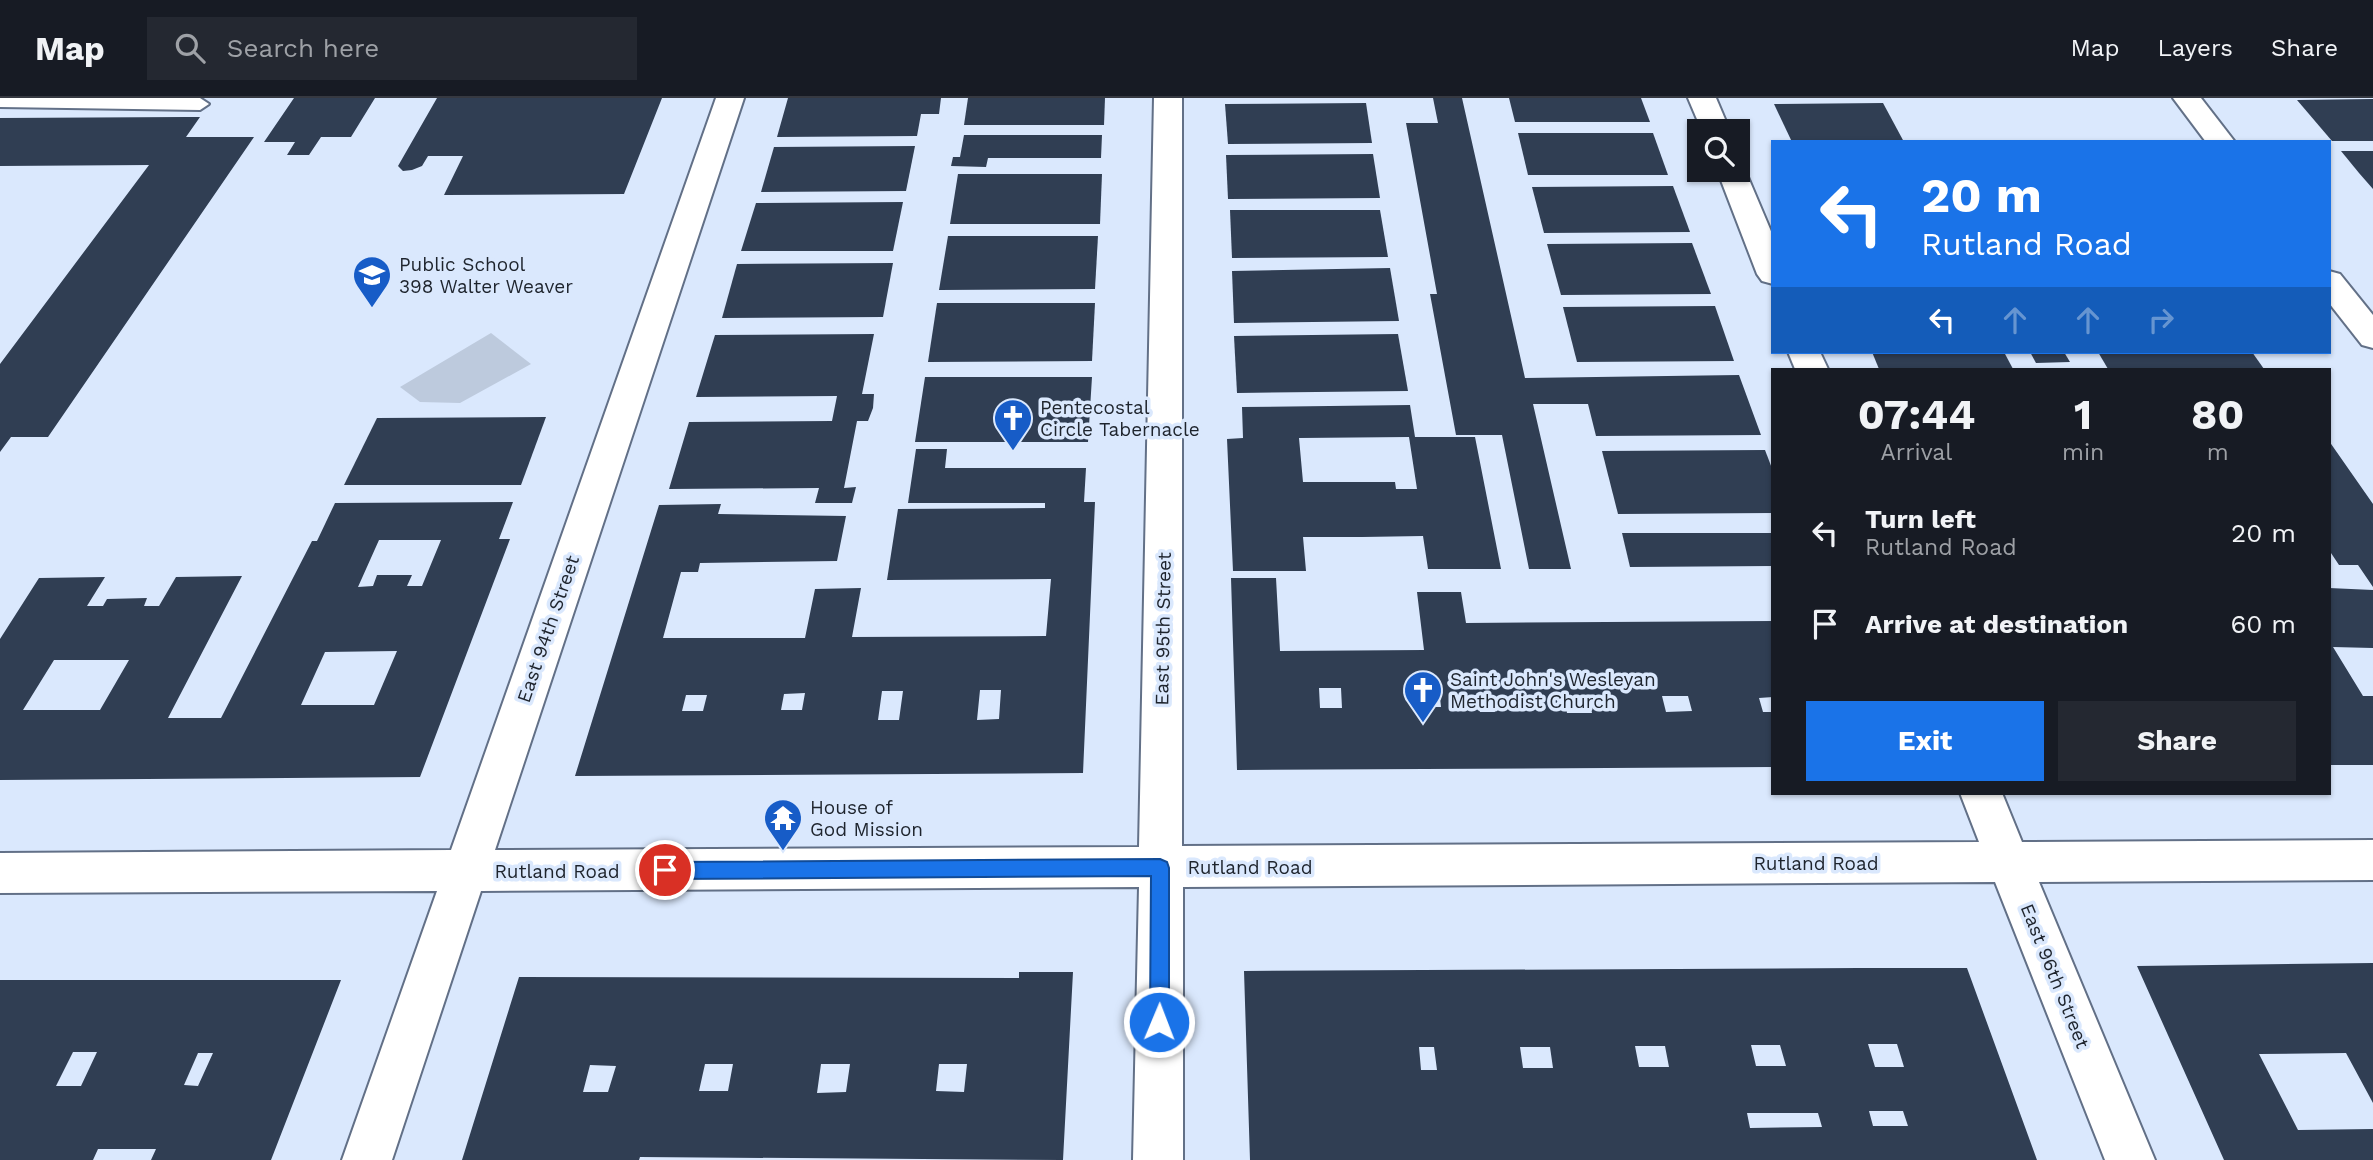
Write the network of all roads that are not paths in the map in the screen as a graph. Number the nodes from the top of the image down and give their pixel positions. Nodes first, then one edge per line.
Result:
1 (730, 98) edge
2 (1168, 98) edge
3 (1702, 98) edge
4 (2187, 98) edge
5 (0, 101) edge
6 (200, 104) dead end
7 (1711, 119) edge
8 (2219, 140) edge
9 (1736, 182) edge
10 (1771, 269) edge
11 (2331, 284) edge
12 (2373, 337) edge
13 (1982, 795) edge
14 (2373, 860) edge
15 (2009, 862) junction
16 (1160, 868) junction
17 (465, 872) junction
18 (0, 873) edge
19 (367, 1160) edge
20 (1158, 1160) edge
21 (2130, 1160) edge

1 - 17 street, East 94th Street
2 - 16 street, East 95th Street
3 - 7 street
4 - 8 street
5 - 6 lane
9 - 10 street
11 - 12 street
13 - 15 street, East 96th Street
14 - 15 street, Rutland Road
15 - 16 street, Rutland Road
15 - 21 street, East 96th Street
16 - 17 street, Rutland Road
16 - 20 street, East 95th Street
17 - 18 street, Rutland Road
17 - 19 street, East 94th Street

